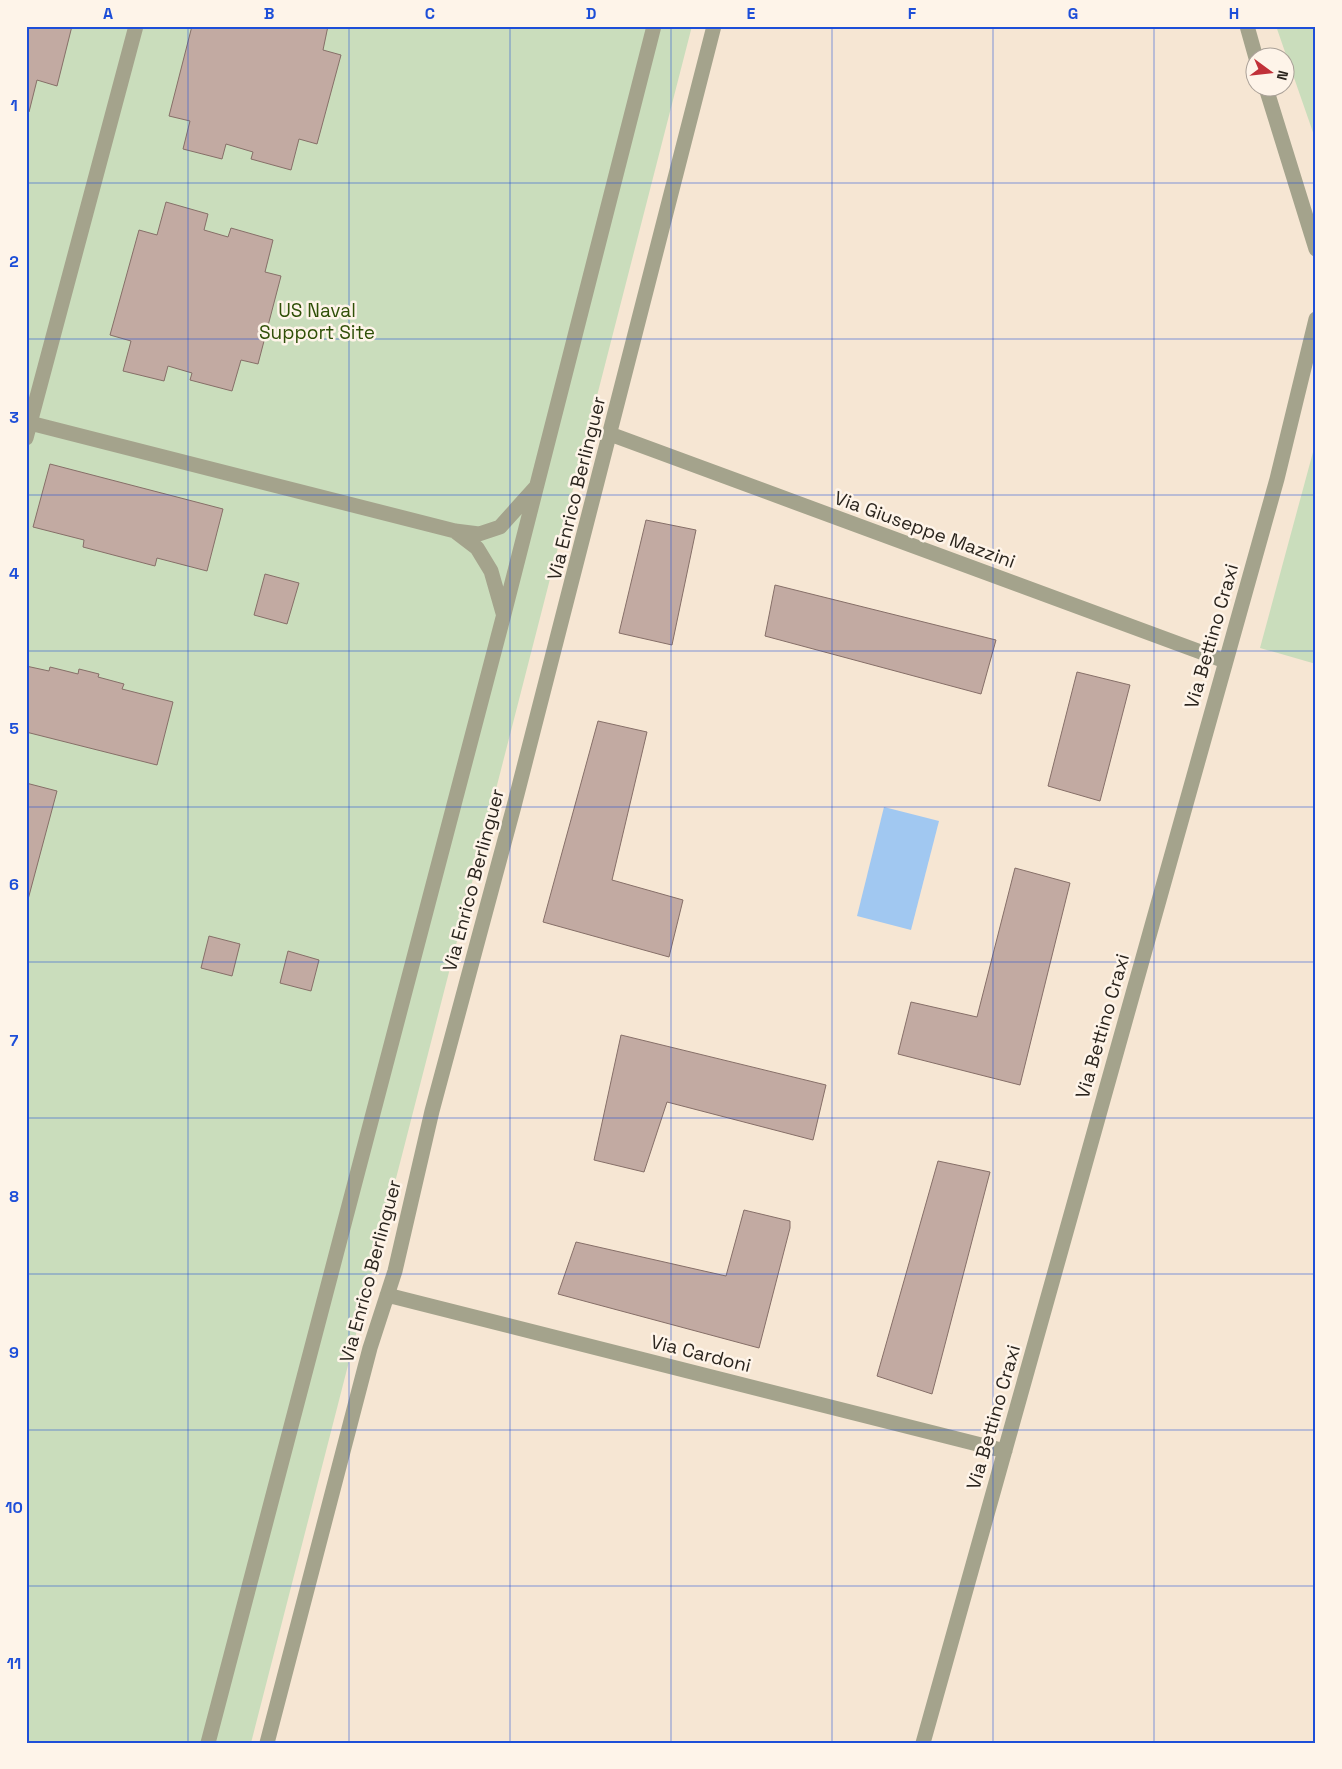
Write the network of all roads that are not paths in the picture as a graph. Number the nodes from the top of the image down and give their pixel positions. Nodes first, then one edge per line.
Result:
1 (136, 26) edge
2 (654, 26) edge
3 (714, 26) edge
4 (1247, 26) edge
5 (1253, 48) edge
6 (1269, 98) edge
7 (1316, 249) edge
8 (1316, 320) edge
9 (28, 422) edge
10 (610, 434) junction
11 (26, 438) edge
12 (537, 486) junction
13 (455, 531) junction
14 (504, 614) junction
15 (1226, 661) junction
16 (387, 1295) junction
17 (1005, 1450) junction
18 (208, 1743) edge
19 (267, 1743) edge
20 (923, 1743) edge

1 - 9 street
2 - 12 street
3 - 10 street, Via Enrico Berlinguer
4 - 5 street
6 - 7 street
8 - 15 street, Via Bettino Craxi
9 - 11 street
9 - 13 street
10 - 15 street, Via Giuseppe Mazzini
10 - 16 street, Via Enrico Berlinguer
12 - 13 street
12 - 14 street
13 - 14 street
14 - 18 street
15 - 17 street, Via Bettino Craxi
16 - 17 street, Via Cardoni
16 - 19 street, Via Enrico Berlinguer
17 - 20 street, Via Bettino Craxi

